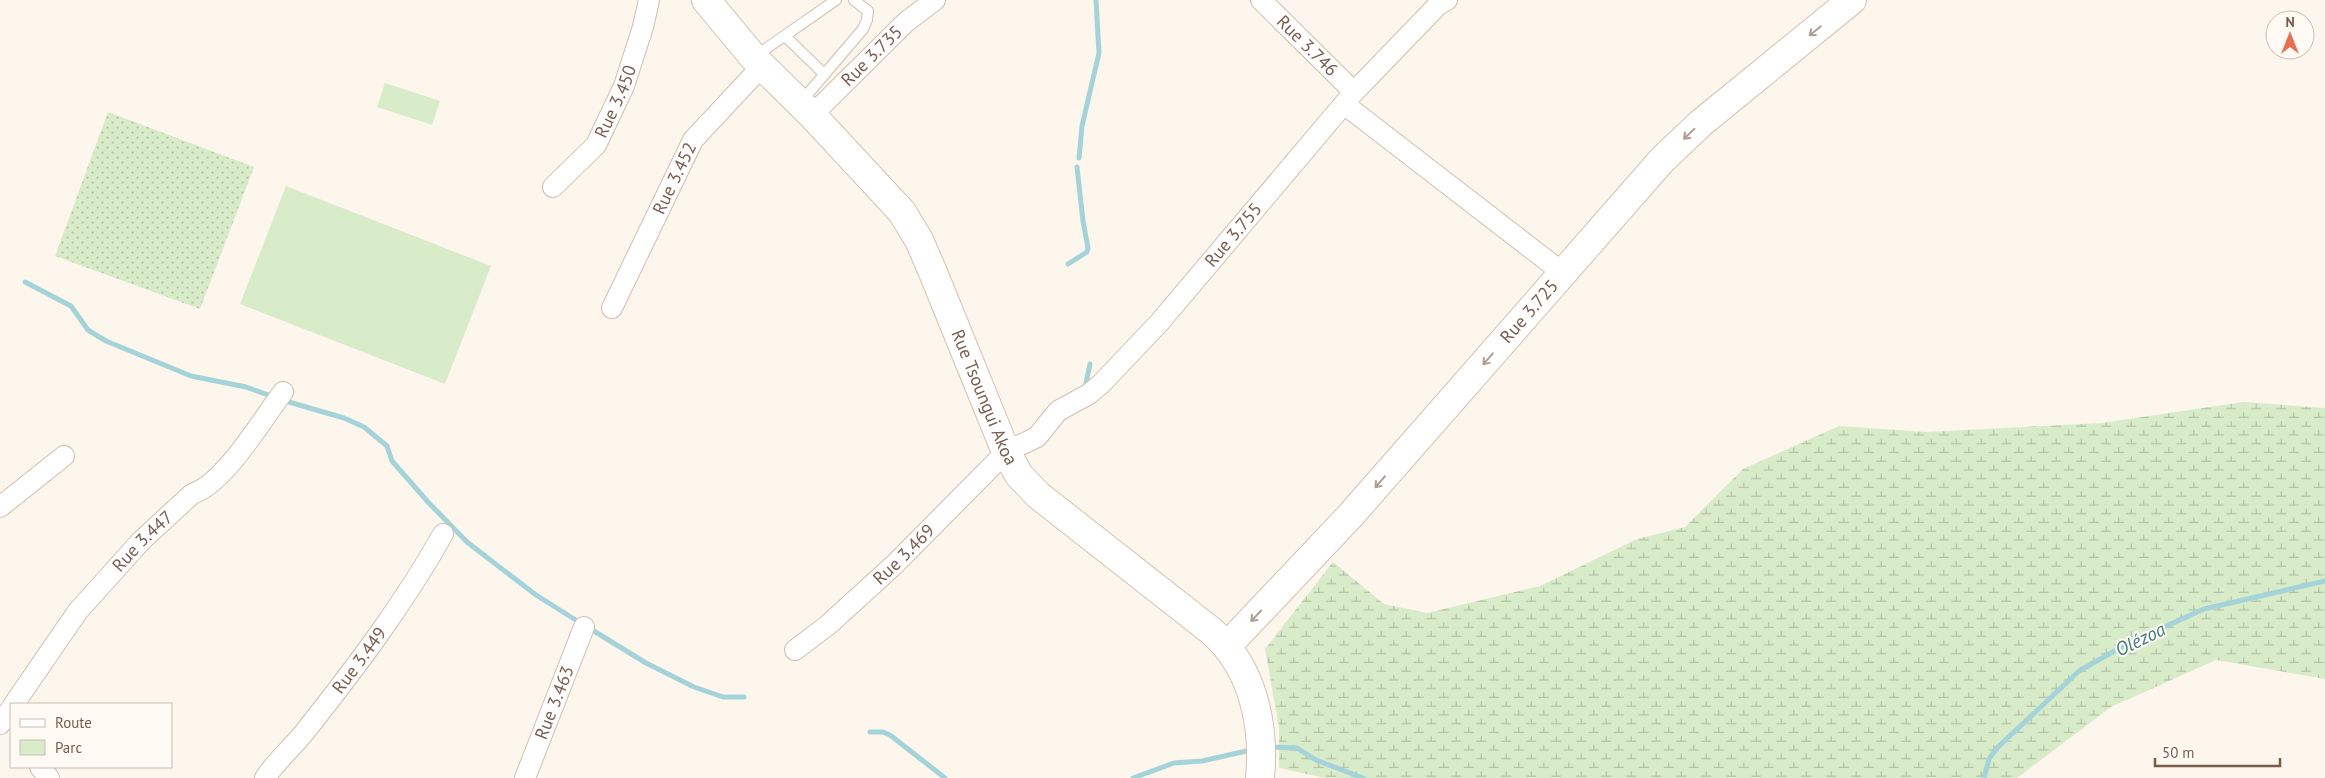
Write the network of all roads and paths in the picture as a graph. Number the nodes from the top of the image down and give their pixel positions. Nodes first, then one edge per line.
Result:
1 (649, 0) edge
2 (706, 0) edge
3 (836, 0) edge
4 (854, 0) edge
5 (935, 0) edge
6 (1261, 0) edge
7 (1852, 0) edge
8 (1439, 2) edge
9 (785, 36) junction
10 (758, 62) junction
11 (824, 74) junction
12 (1349, 98) junction
13 (806, 109) junction
14 (553, 187) dead end
15 (1563, 273) junction
16 (612, 308) dead end
17 (283, 392) dead end
18 (1006, 452) junction
19 (64, 456) dead end
20 (0, 508) edge
21 (444, 534) dead end
22 (584, 627) dead end
23 (1228, 646) junction
24 (796, 650) dead end
25 (15, 703) edge
26 (41, 768) edge
27 (49, 778) edge
28 (265, 778) edge
29 (525, 778) edge
30 (1260, 778) edge

1 - 14 street, Rue 3.450
2 - 10 main road, Rue Tsoungui Akoa
3 - 9 lane
4 - 11 lane
5 - 13 street, Rue 3.735
6 - 12 street, Rue 3.746
7 -> 15 main road, Rue 3.725
8 - 12 street, Rue 3.755
9 - 10 lane
9 - 11 lane
10 - 13 main road, Rue Tsoungui Akoa
10 - 16 street, Rue 3.452
11 - 13 lane
12 - 15 street, Rue 3.746
12 - 18 street, Rue 3.755
13 - 18 main road, Rue Tsoungui Akoa
15 -> 23 main road, Rue 3.725
17 - 25 street, Rue 3.447
18 - 23 main road, Rue Tsoungui Akoa
18 - 24 street, Rue 3.469
19 - 20 street
21 - 28 street, Rue 3.449
22 - 29 street, Rue 3.463
23 - 30 main road, Rue Tsoungui Akoa
26 - 27 street

